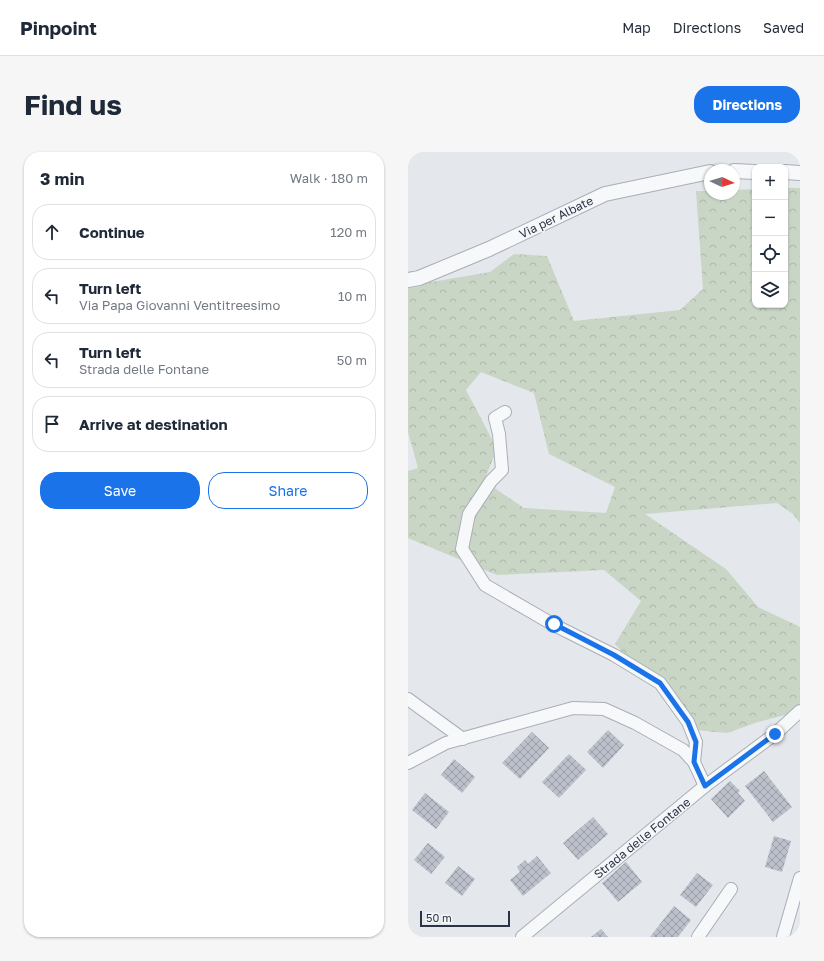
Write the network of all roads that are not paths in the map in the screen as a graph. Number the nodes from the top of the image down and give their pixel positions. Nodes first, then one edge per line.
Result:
1 (740, 171) edge
2 (752, 172) edge
3 (788, 172) edge
4 (704, 173) edge
5 (800, 173) edge
6 (408, 280) edge
7 (505, 412) dead end
8 (408, 699) edge
9 (800, 711) edge
10 (463, 739) junction
11 (694, 762) junction
12 (408, 763) edge
13 (705, 786) junction
14 (800, 878) edge
15 (731, 889) dead end
16 (522, 937) edge
17 (698, 937) edge
18 (783, 937) edge

1 - 2 street
3 - 5 street
4 - 6 street, Via per Albate
7 - 11 street
8 - 10 street
9 - 13 street, Strada delle Fontane
10 - 11 street
10 - 12 street
11 - 13 street
13 - 16 street, Strada delle Fontane
14 - 18 street
15 - 17 street

